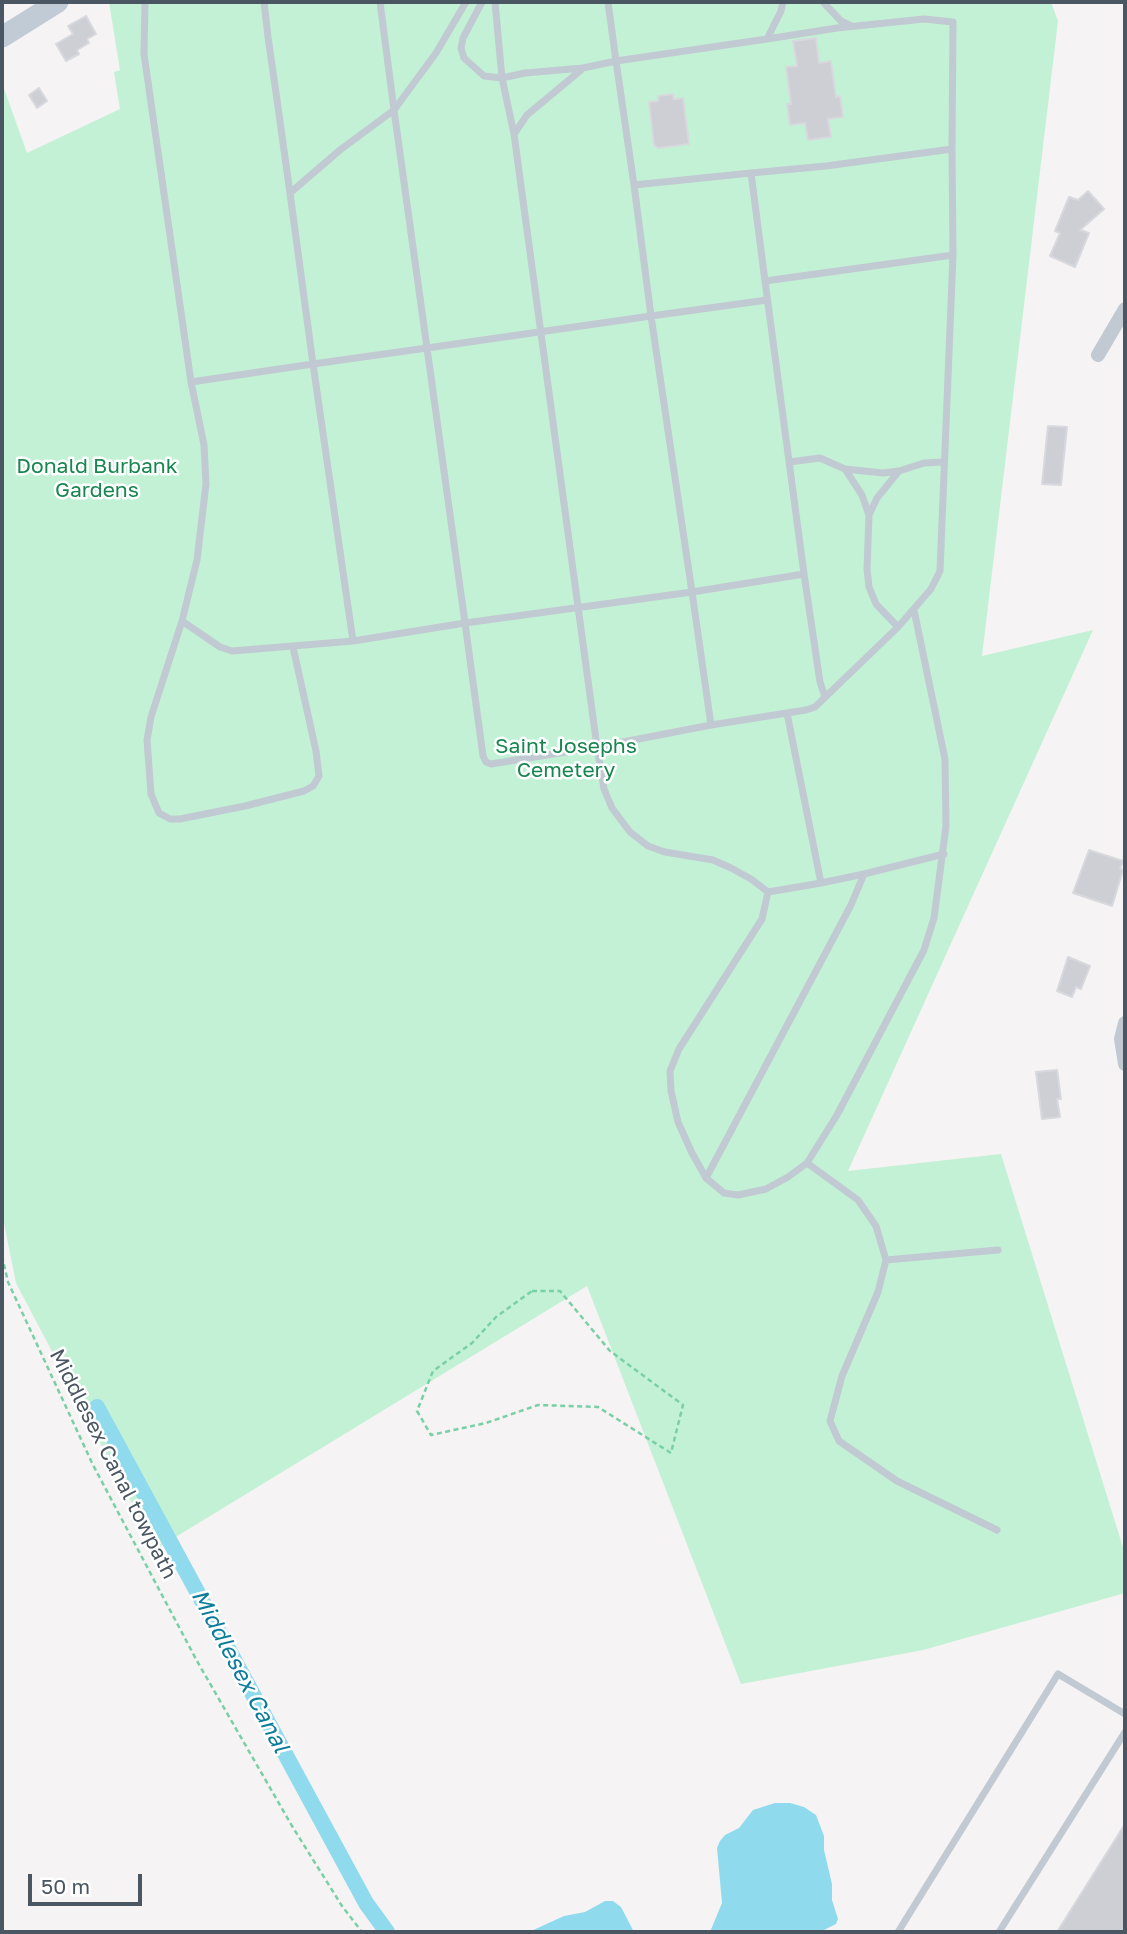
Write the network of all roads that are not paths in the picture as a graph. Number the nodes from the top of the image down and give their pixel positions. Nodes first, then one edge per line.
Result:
1 (58, 2) edge
2 (145, 2) edge
3 (264, 2) edge
4 (380, 2) edge
5 (466, 2) edge
6 (482, 2) edge
7 (495, 2) edge
8 (608, 2) edge
9 (783, 2) edge
10 (823, 2) edge
11 (851, 27) junction
12 (2, 37) edge
13 (767, 40) junction
14 (616, 61) junction
15 (583, 68) junction
16 (502, 78) junction
17 (394, 110) junction
18 (514, 134) junction
19 (951, 149) junction
20 (751, 173) junction
21 (634, 185) junction
22 (290, 193) junction
23 (953, 255) junction
24 (765, 281) junction
25 (767, 300) junction
26 (1125, 309) edge
27 (651, 316) junction
28 (542, 331) junction
29 (427, 348) junction
30 (1098, 355) dead end
31 (313, 364) junction
32 (191, 382) junction
33 (789, 462) junction
34 (943, 463) junction
35 (845, 469) junction
36 (899, 471) junction
37 (869, 515) junction
38 (804, 574) junction
39 (692, 592) junction
40 (577, 607) junction
41 (914, 610) junction
42 (182, 621) junction
43 (465, 623) junction
44 (898, 627) junction
45 (353, 640) junction
46 (293, 647) junction
47 (825, 697) junction
48 (787, 713) junction
49 (710, 725) junction
50 (597, 747) junction
51 (944, 854) junction
52 (864, 874) junction
53 (821, 883) junction
54 (768, 892) junction
55 (1125, 1023) edge
56 (1125, 1064) edge
57 (807, 1163) junction
58 (706, 1178) junction
59 (998, 1250) dead end
60 (886, 1260) junction
61 (997, 1530) dead end
62 (1125, 1714) edge
63 (1125, 1732) edge
64 (898, 1932) edge
65 (999, 1932) edge

1 - 12 main road
2 - 32 lane
3 - 22 lane
4 - 17 lane
5 - 17 lane
6 - 16 lane
7 - 16 lane
8 - 14 lane
9 - 13 lane
10 - 11 lane
11 - 13 lane
11 - 19 lane
13 - 14 lane
14 - 15 lane
14 - 21 lane
15 - 16 lane
15 - 18 lane
16 - 18 lane
17 - 22 lane
17 - 29 lane
18 - 28 lane
19 - 20 lane
19 - 23 lane
20 - 21 lane
20 - 24 lane
21 - 27 lane
22 - 31 lane
23 - 24 lane
23 - 34 lane
24 - 25 lane
25 - 27 lane
25 - 33 lane
26 - 30 street
27 - 28 lane
27 - 39 lane
28 - 29 lane
28 - 40 lane
29 - 31 lane
29 - 43 lane
31 - 32 lane
31 - 45 lane
32 - 42 lane
33 - 35 lane
33 - 38 lane
34 - 36 lane
34 - 41 lane
35 - 36 lane
35 - 37 lane
36 - 37 lane
37 - 44 lane
38 - 39 lane
38 - 47 lane
39 - 40 lane
39 - 49 lane
40 - 43 lane
40 - 50 lane
41 - 44 lane
41 - 51 lane
42 - 46 lane
42 - 46 lane
43 - 45 lane
43 - 50 lane
44 - 47 lane
45 - 46 lane
47 - 48 lane
48 - 49 lane
48 - 53 lane
49 - 50 lane
50 - 54 lane
51 - 52 lane
51 - 57 lane
52 - 53 lane
52 - 58 lane
53 - 54 lane
54 - 58 lane
55 - 56 street
57 - 58 lane
57 - 60 lane
59 - 60 lane
60 - 61 lane
62 - 64 lane
63 - 65 lane

